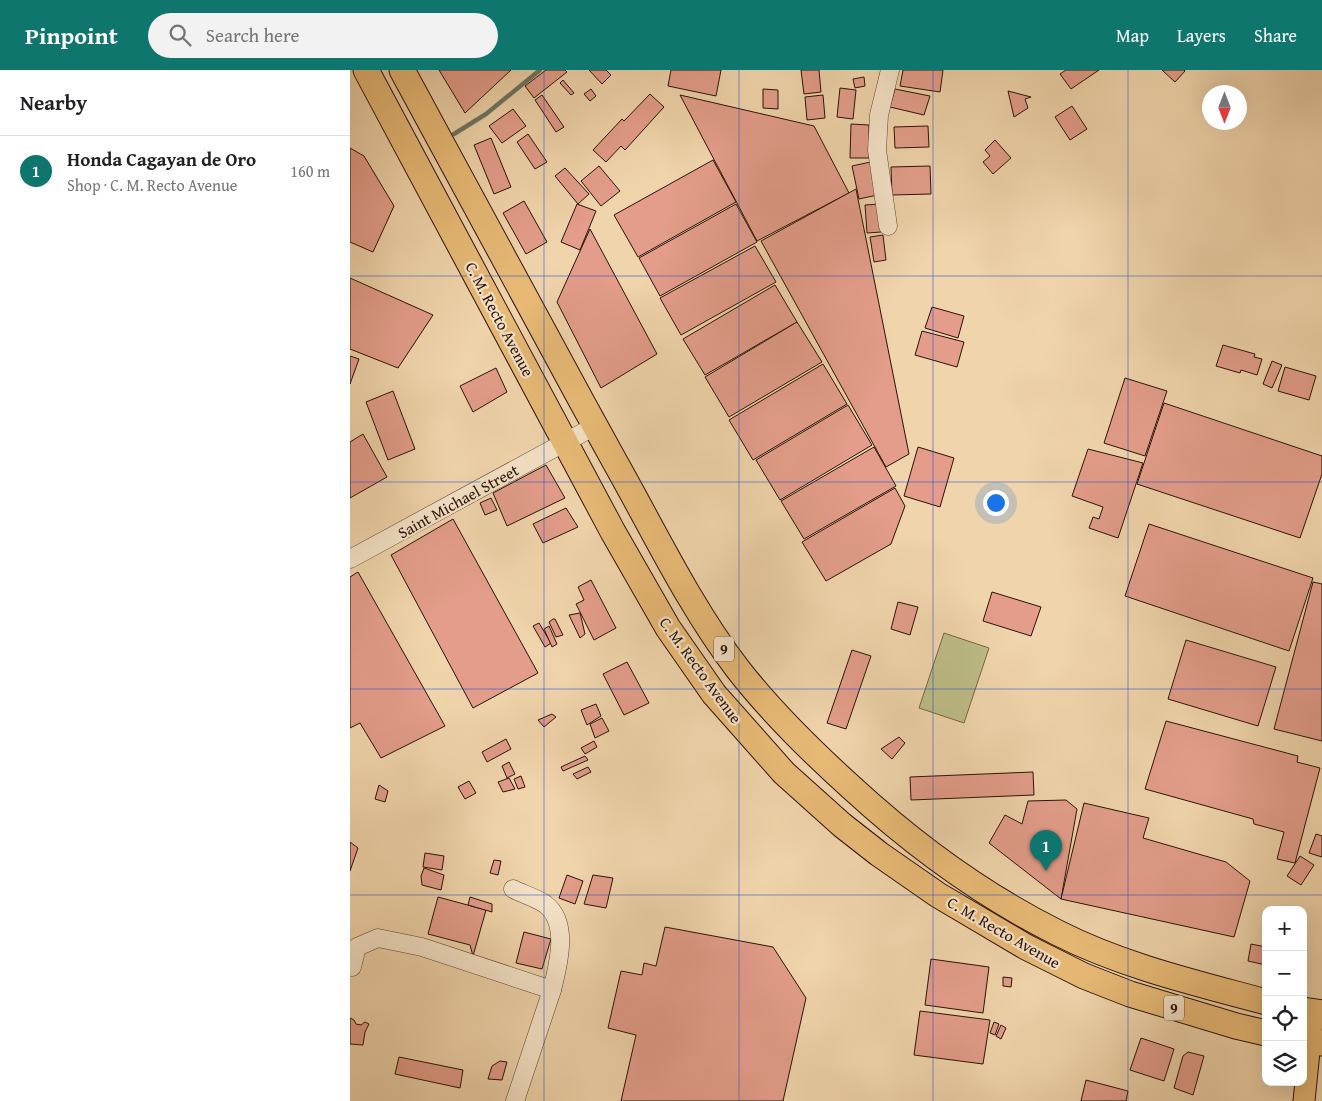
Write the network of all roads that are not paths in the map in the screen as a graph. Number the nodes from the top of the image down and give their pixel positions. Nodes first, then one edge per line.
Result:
1 (366, 70) edge
2 (402, 70) edge
3 (890, 70) edge
4 (888, 226) dead end
5 (595, 426) junction
6 (565, 442) junction
7 (350, 559) edge
8 (513, 889) dead end
9 (352, 967) dead end
10 (552, 990) junction
11 (1262, 1001) edge
12 (1313, 1012) edge
13 (1262, 1032) edge
14 (1312, 1042) edge
15 (515, 1101) edge
16 (1304, 1101) edge

1 - 6 highway, C. M. Recto Avenue / 9
2 - 5 highway, C. M. Recto Avenue / 9
3 - 4 street
5 - 6 street, Saint Michael Street
5 - 11 highway, C. M. Recto Avenue / 9
6 - 7 street, Saint Michael Street
6 - 13 highway, C. M. Recto Avenue / 9
8 - 10 street
9 - 10 street
10 - 15 street
12 - 14 main road
14 - 16 main road

